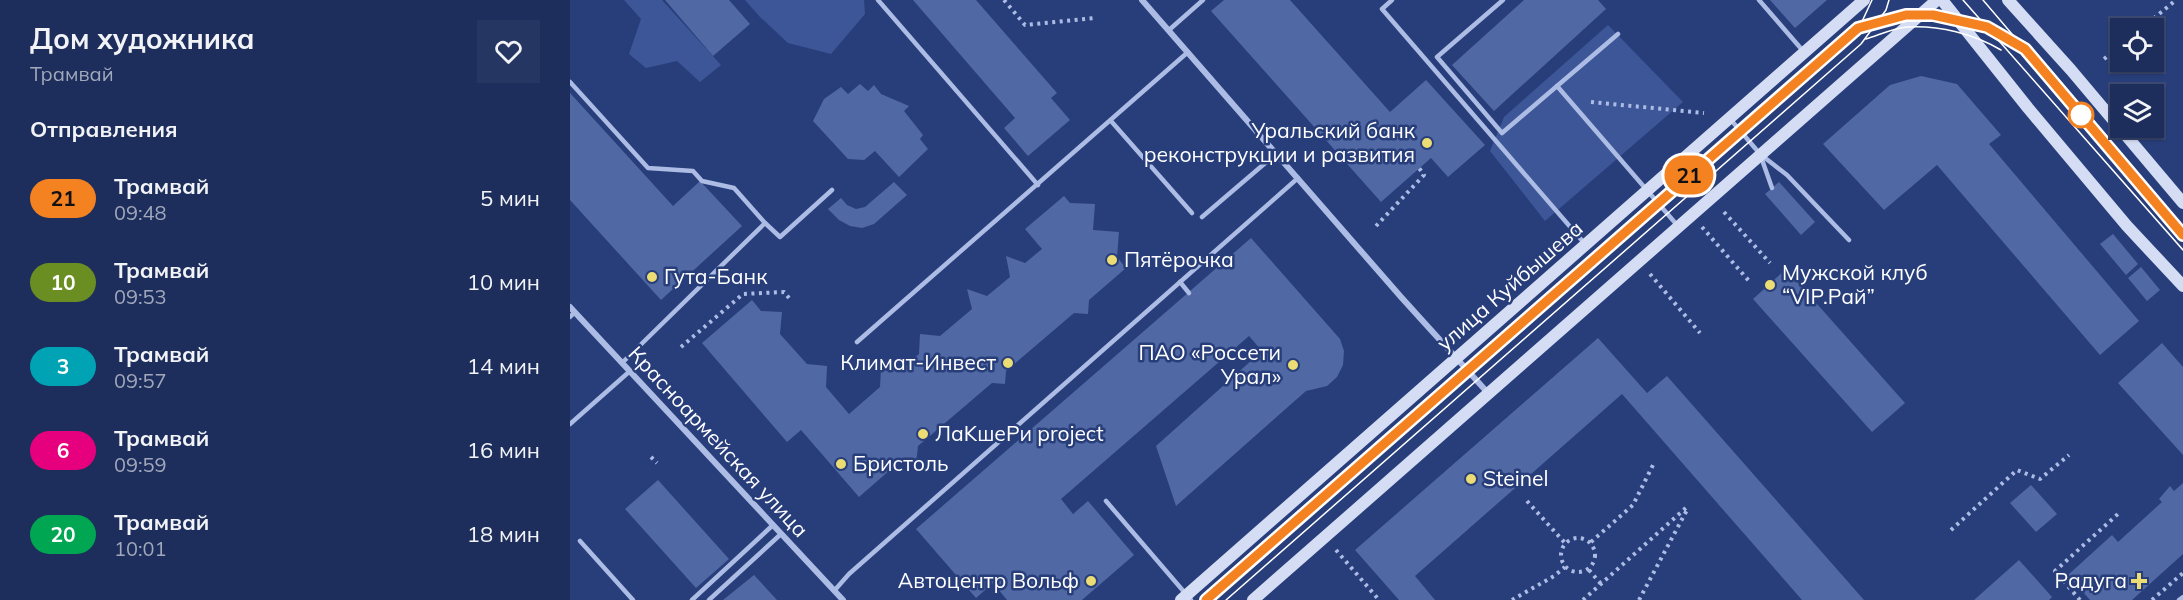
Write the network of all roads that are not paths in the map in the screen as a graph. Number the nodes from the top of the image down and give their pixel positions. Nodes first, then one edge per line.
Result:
1 (878, 0) edge
2 (1142, 0) edge
3 (1203, 0) edge
4 (1392, 0) edge
5 (1503, 0) edge
6 (1759, 0) edge
7 (1864, 0) edge
8 (1936, 0) edge
9 (1942, 0) edge
10 (2008, 0) edge
11 (1169, 30) junction
12 (1618, 34) dead end
13 (1188, 52) junction
14 (1805, 53) junction
15 (570, 82) edge
16 (1557, 86) junction
17 (1730, 118) junction
18 (1111, 121) junction
19 (1277, 153) junction
20 (1760, 154) junction
21 (1298, 178) junction
22 (1038, 184) junction
23 (1772, 188) dead end
24 (832, 190) dead end
25 (1647, 191) junction
26 (2183, 203) edge
27 (1192, 213) dead end
28 (1202, 217) dead end
29 (765, 223) junction
30 (1678, 226) junction
31 (1849, 240) dead end
32 (1586, 245) junction
33 (1180, 282) junction
34 (2183, 286) edge
35 (1189, 293) dead end
36 (572, 312) edge
37 (857, 342) dead end
38 (1457, 358) junction
39 (622, 363) junction
40 (630, 371) junction
41 (1488, 393) junction
42 (570, 424) edge
43 (1106, 501) dead end
44 (773, 525) junction
45 (782, 534) junction
46 (580, 541) dead end
47 (834, 591) junction
48 (2183, 597) edge
49 (1186, 598) edge
50 (633, 600) edge
51 (692, 600) edge
52 (710, 600) edge
53 (843, 600) edge
54 (1253, 600) edge
55 (2179, 600) edge

1 - 22 lane
2 - 11 street
3 - 11 lane
4 - 32 lane
5 - 16 lane
6 - 14 lane
7 - 14 main road, улица Куйбышева
8 - 20 main road
9 - 34 main road
10 - 26 main road
11 - 13 street
12 - 16 lane
13 - 18 lane
13 - 19 street
14 - 17 main road, улица Куйбышева
15 - 29 lane
16 - 25 lane
17 - 20 lane
17 - 25 main road, улица Куйбышева
18 - 22 lane
18 - 27 lane
19 - 21 street
19 - 28 lane
20 - 23 lane
20 - 30 main road
20 - 31 lane
21 - 33 lane
21 - 38 street
22 - 37 lane
24 - 29 lane
25 - 30 lane
25 - 32 main road, улица Куйбышева
29 - 39 lane
30 - 41 main road
32 - 38 main road, улица Куйбышева
33 - 35 lane
33 - 47 lane
36 - 39 street, Красноармейская улица
38 - 41 street
38 - 49 main road, улица Куйбышева
39 - 40 street, Красноармейская улица
40 - 42 lane
40 - 44 street, Красноармейская улица
41 - 54 main road
43 - 49 lane
44 - 45 street, Красноармейская улица
44 - 51 lane
45 - 47 street, Красноармейская улица
45 - 52 lane
46 - 50 lane
47 - 53 street, Красноармейская улица
48 - 55 lane

